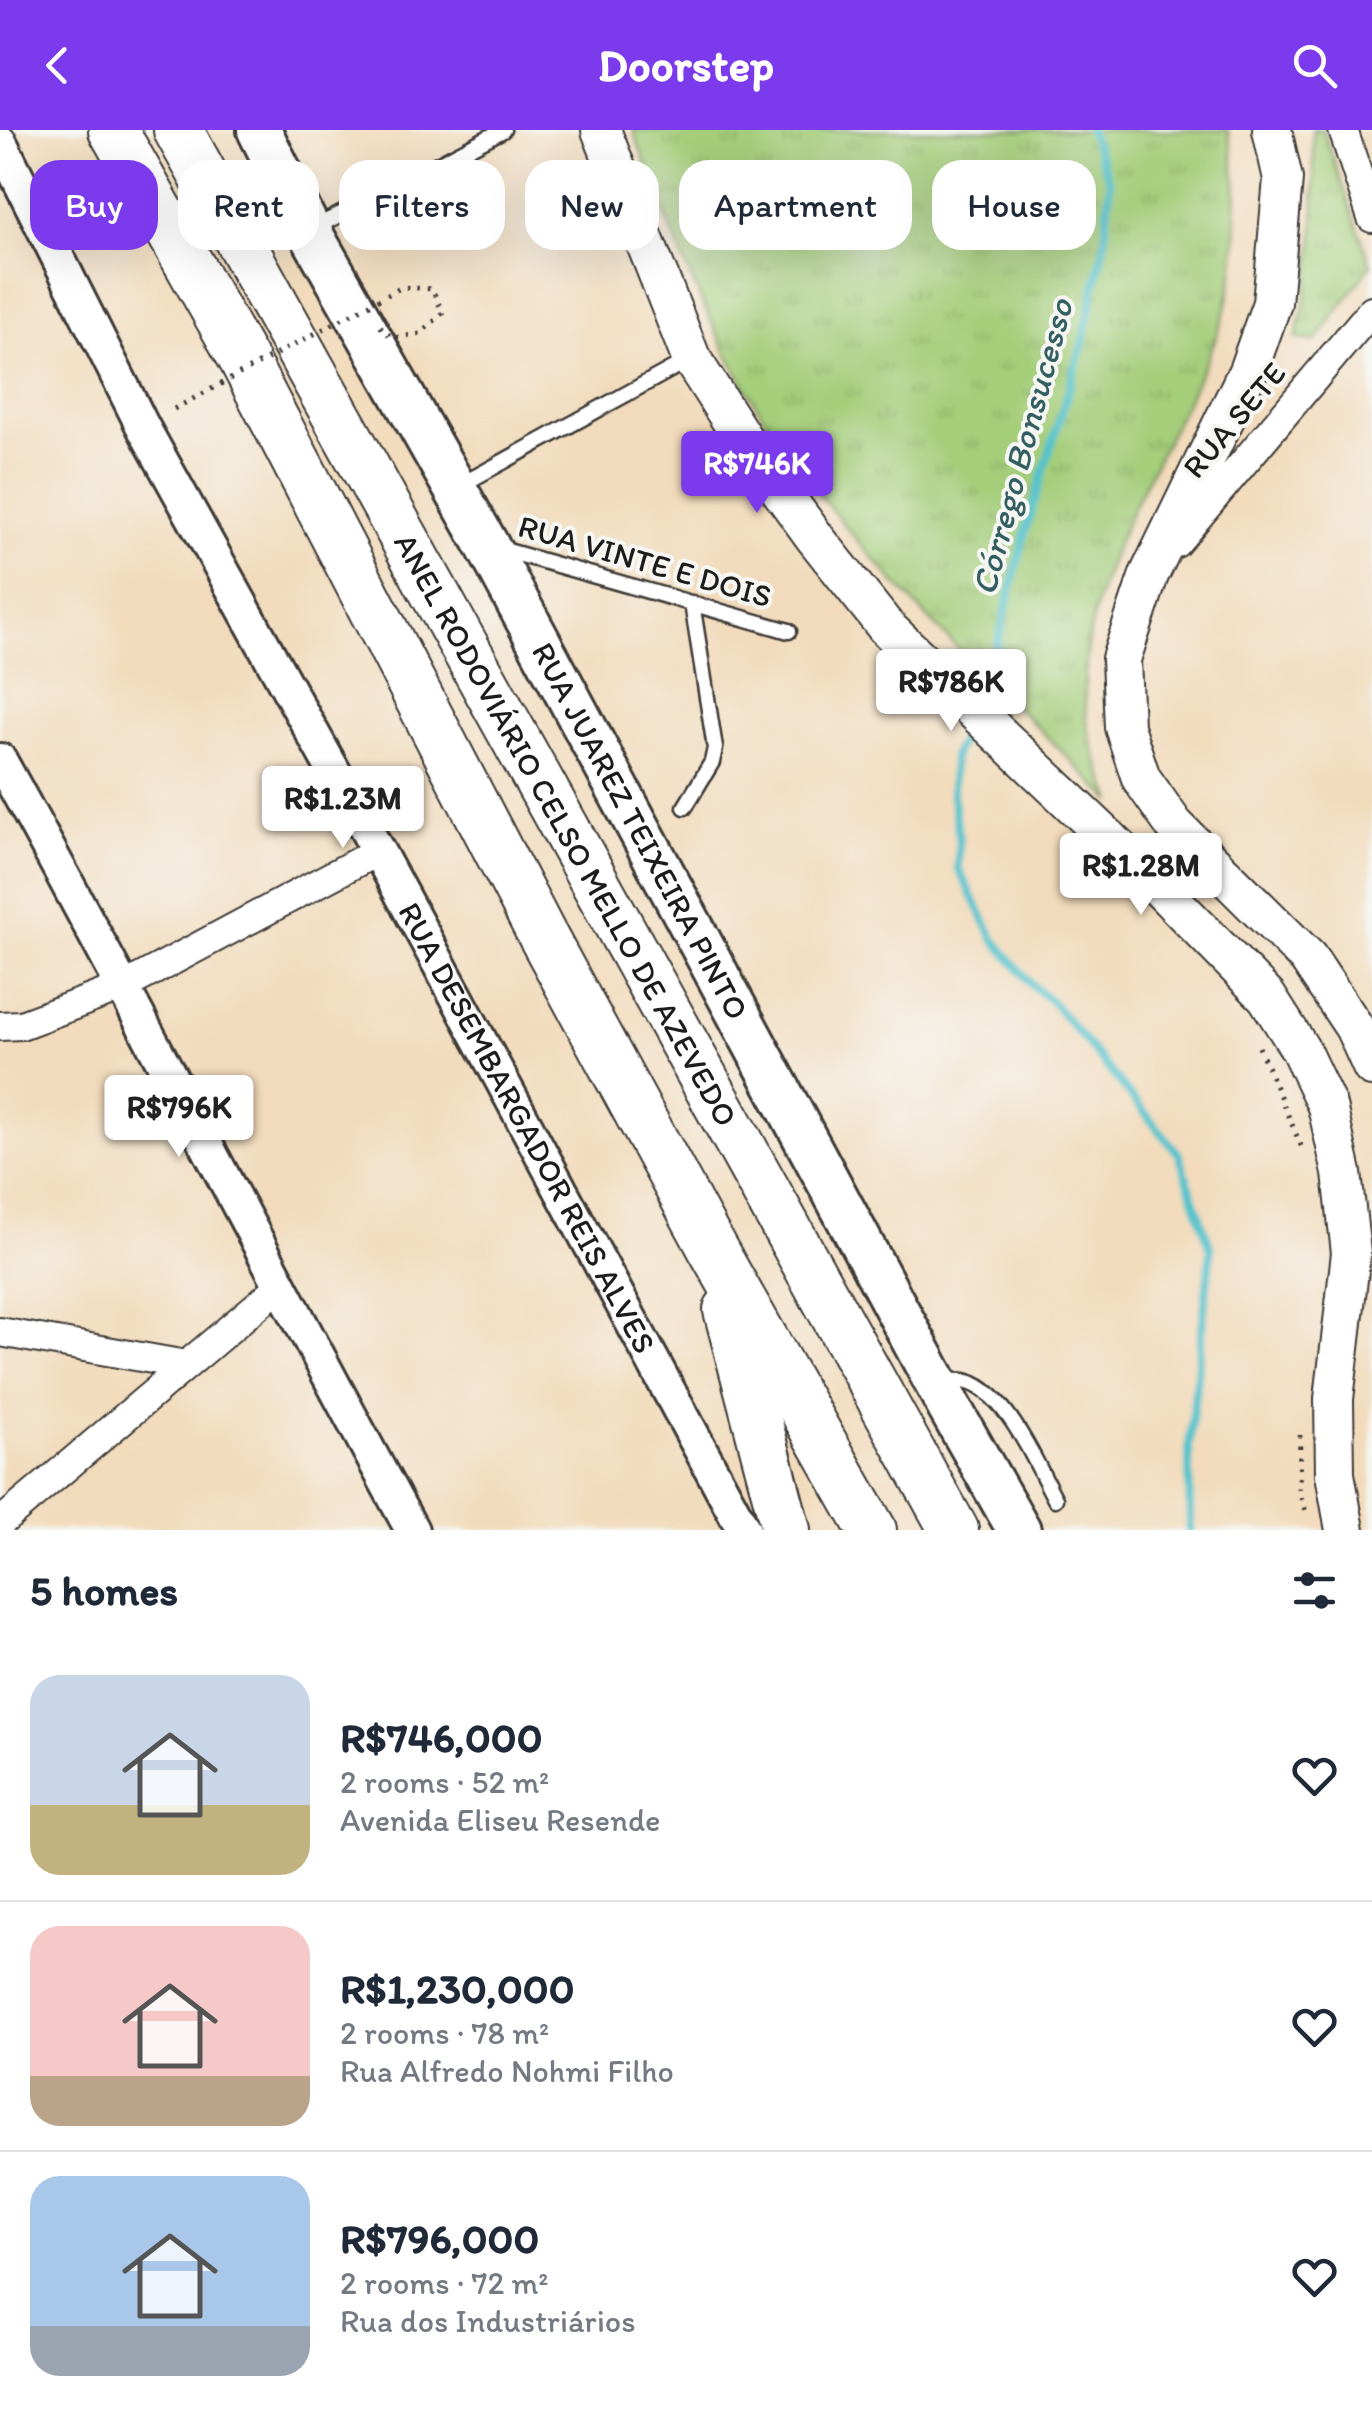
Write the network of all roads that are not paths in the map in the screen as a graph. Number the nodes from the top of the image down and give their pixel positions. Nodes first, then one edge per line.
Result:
1 (113, 130) edge
2 (178, 130) edge
3 (259, 130) edge
4 (502, 130) edge
5 (601, 130) edge
6 (1272, 130) edge
7 (1343, 130) edge
8 (0, 142) edge
9 (274, 160) edge
10 (1372, 217) edge
11 (319, 225) edge
12 (319, 246) edge
13 (1372, 310) edge
14 (691, 358) junction
15 (454, 489) junction
16 (487, 545) junction
17 (1149, 575) junction
18 (692, 603) junction
19 (789, 631) dead end
20 (0, 760) edge
21 (686, 807) dead end
22 (378, 851) junction
23 (125, 986) junction
24 (0, 1026) edge
25 (1372, 1067) edge
26 (712, 1248) junction
27 (279, 1287) junction
28 (0, 1332) edge
29 (186, 1366) junction
30 (938, 1387) junction
31 (1055, 1499) dead end
32 (0, 1523) edge
33 (412, 1530) edge
34 (744, 1530) edge
35 (786, 1530) edge
36 (872, 1530) edge
37 (954, 1530) edge
38 (1019, 1530) edge
39 (1345, 1530) edge

1 - 26 highway, ANEL RODOVIÁRIO CELSO MELLO DE AZEVEDO
2 - 37 highway, ANEL RODOVIÁRIO CELSO MELLO DE AZEVEDO
3 - 9 main road, RUA JUAREZ TEIXEIRA PINTO
4 - 11 lane
5 - 14 main road
6 - 17 main road
7 - 10 street
8 - 22 street, RUA DESEMBARGADOR REIS ALVES
12 - 15 main road, RUA JUAREZ TEIXEIRA PINTO
13 - 17 street, RUA SETE
14 - 15 lane
14 - 39 main road
15 - 16 main road, RUA JUAREZ TEIXEIRA PINTO
16 - 18 lane, RUA VINTE E DOIS
16 - 30 main road, RUA JUAREZ TEIXEIRA PINTO
17 - 25 main road
18 - 19 lane, RUA VINTE E DOIS
18 - 21 lane
20 - 23 street
22 - 23 street
22 - 34 street, RUA DESEMBARGADOR REIS ALVES
23 - 24 street
23 - 27 street
26 - 35 highway
26 - 36 highway, ANEL RODOVIÁRIO CELSO MELLO DE AZEVEDO
27 - 29 street
27 - 33 street
28 - 29 street
29 - 32 street
30 - 31 lane
30 - 38 main road, RUA JUAREZ TEIXEIRA PINTO

